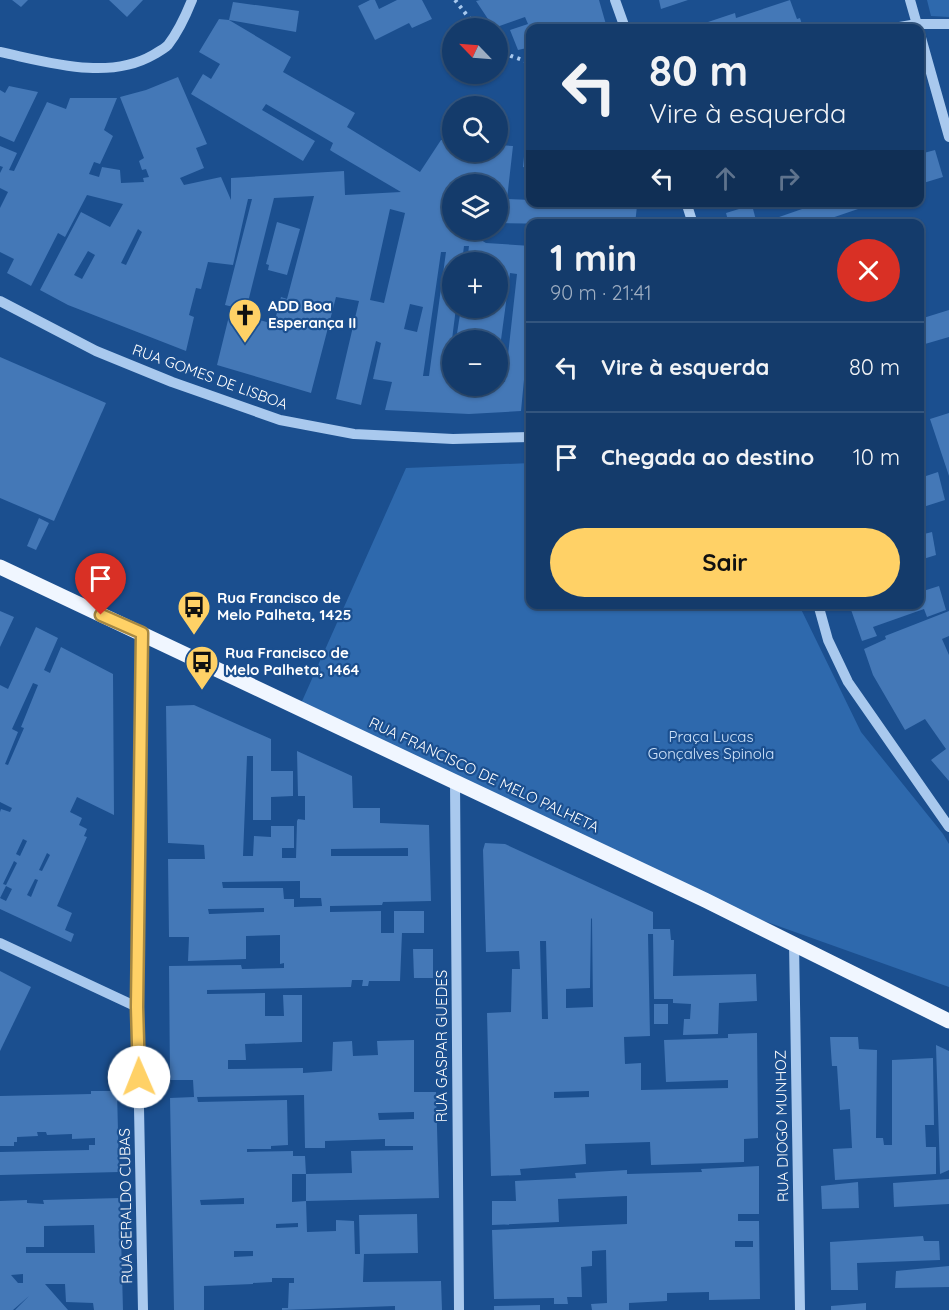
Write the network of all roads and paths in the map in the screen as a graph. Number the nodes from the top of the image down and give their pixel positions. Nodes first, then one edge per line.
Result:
1 (192, 0) edge
2 (455, 0) edge
3 (615, 0) edge
4 (910, 0) edge
5 (469, 18) edge
6 (624, 24) edge
7 (917, 24) edge
8 (949, 24) edge
9 (924, 28) edge
10 (924, 50) edge
11 (0, 52) edge
12 (508, 54) edge
13 (526, 61) edge
14 (949, 136) edge
15 (0, 301) edge
16 (526, 437) edge
17 (0, 567) edge
18 (819, 609) edge
19 (142, 633) junction
20 (455, 782) junction
21 (949, 827) edge
22 (794, 942) junction
23 (0, 943) edge
24 (137, 1007) junction
25 (949, 1021) edge
26 (143, 1310) edge
27 (459, 1310) edge
28 (801, 1310) edge

1 - 11 street
2 - 5 path
3 - 6 street
4 - 7 street
8 - 9 street
10 - 14 street
12 - 13 path
15 - 16 street, RUA GOMES DE LISBOA
17 - 19 main road, RUA FRANCISCO DE MELO PALHETA
18 - 21 street
19 - 20 main road, RUA FRANCISCO DE MELO PALHETA
19 - 24 street, RUA GERALDO CUBAS
20 - 22 main road, RUA FRANCISCO DE MELO PALHETA
20 - 27 street, RUA GASPAR GUEDES
22 - 25 main road, RUA FRANCISCO DE MELO PALHETA
22 - 28 street, RUA DIOGO MUNHOZ
23 - 24 street
24 - 26 street, RUA GERALDO CUBAS

